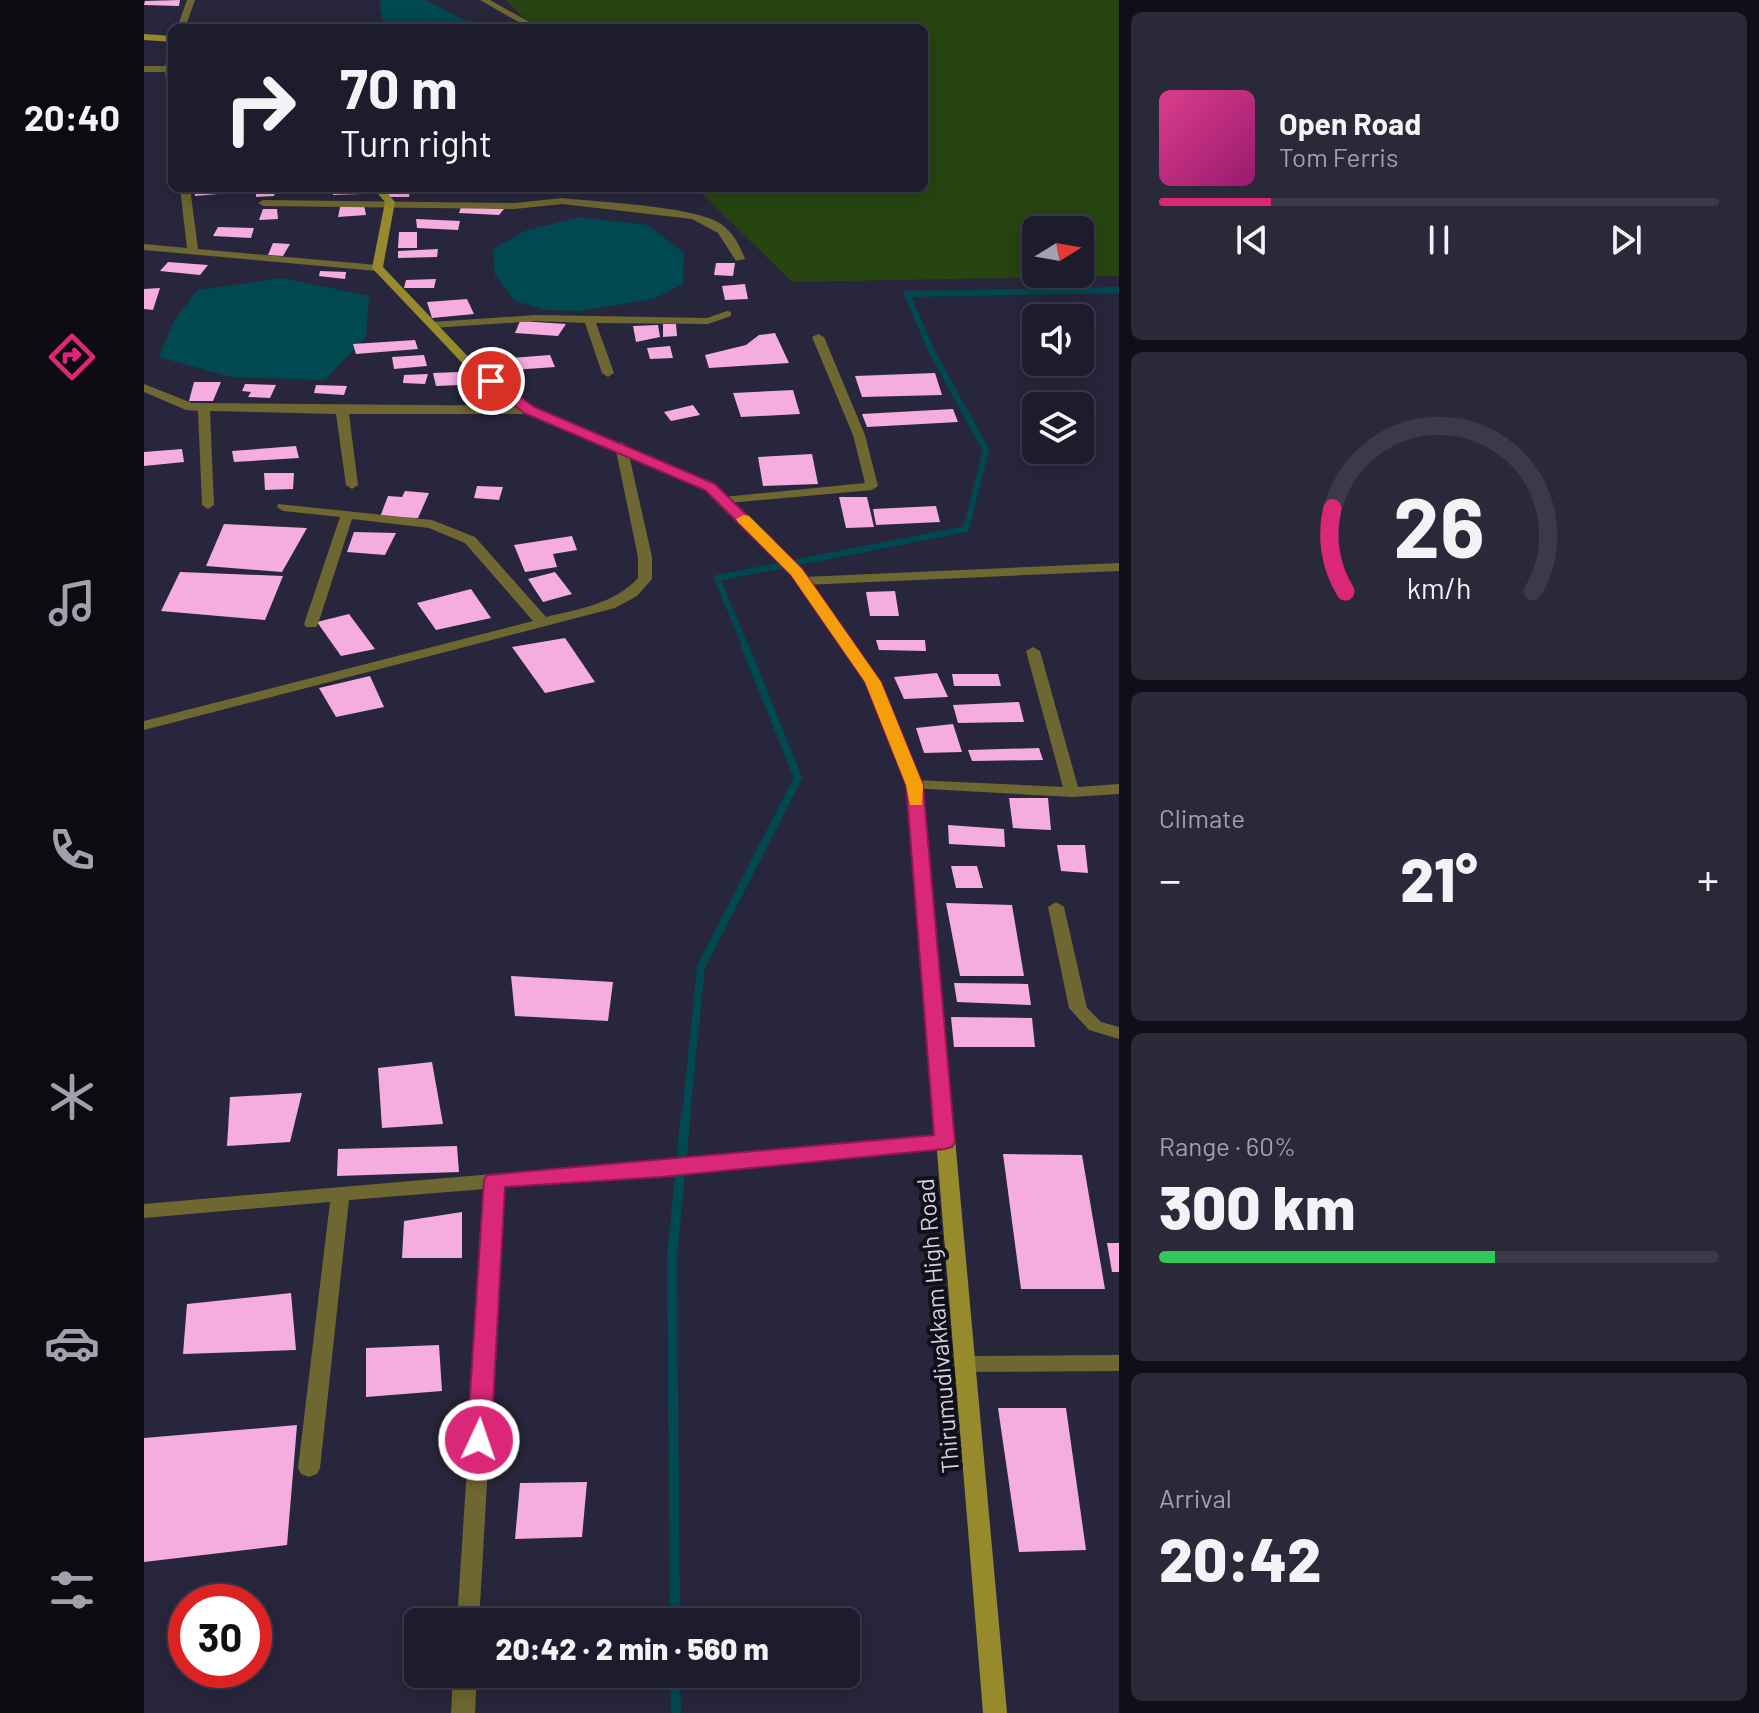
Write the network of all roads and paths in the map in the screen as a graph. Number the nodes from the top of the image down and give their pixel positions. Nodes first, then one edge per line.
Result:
1 (191, 0) edge
2 (484, 0) edge
3 (182, 24) edge
4 (529, 24) edge
5 (144, 37) edge
6 (168, 39) edge
7 (144, 69) edge
8 (168, 69) edge
9 (186, 192) edge
10 (381, 192) edge
11 (390, 202) junction
12 (263, 203) dead end
13 (144, 247) edge
14 (193, 251) junction
15 (740, 259) dead end
16 (377, 268) junction
17 (727, 314) dead end
18 (590, 321) junction
19 (432, 325) junction
20 (818, 337) dead end
21 (608, 373) dead end
22 (144, 388) edge
23 (204, 407) junction
24 (342, 410) junction
25 (529, 410) junction
26 (621, 446) junction
27 (352, 485) dead end
28 (723, 501) junction
29 (208, 505) dead end
30 (283, 507) dead end
31 (347, 515) junction
32 (1119, 567) edge
33 (800, 576) junction
34 (542, 622) junction
35 (311, 624) dead end
36 (1033, 651) dead end
37 (144, 726) edge
38 (915, 785) junction
39 (1119, 789) edge
40 (1072, 792) junction
41 (1056, 907) dead end
42 (1119, 1033) edge
43 (945, 1142) junction
44 (495, 1180) junction
45 (340, 1193) junction
46 (144, 1211) edge
47 (1119, 1363) edge
48 (965, 1364) junction
49 (309, 1468) dead end
50 (469, 1608) edge
51 (464, 1688) edge
52 (463, 1713) edge
53 (995, 1713) edge

1 - 3 street
2 - 4 street
5 - 6 street
7 - 8 street
9 - 14 street
10 - 11 street
11 - 12 street
11 - 15 street
11 - 16 street
13 - 14 street
14 - 16 street
16 - 19 street, Thirumudivakkam High Road
17 - 18 street
18 - 19 street
18 - 21 street
19 - 25 street, Thirumudivakkam High Road
20 - 28 street
22 - 23 street
23 - 24 street
23 - 29 street
24 - 25 street
24 - 27 street
25 - 26 street, Thirumudivakkam High Road
26 - 28 street, Thirumudivakkam High Road
26 - 34 street
28 - 33 street, Thirumudivakkam High Road
30 - 31 street
31 - 34 street
31 - 35 street
32 - 33 street
33 - 38 street, Thirumudivakkam High Road
34 - 37 street
36 - 40 street
38 - 40 street
38 - 43 street, Thirumudivakkam High Road
39 - 40 street
41 - 42 street
43 - 44 street
43 - 48 street, Thirumudivakkam High Road
44 - 45 street
44 - 50 street
45 - 46 street
45 - 49 street
47 - 48 street
48 - 53 street, Thirumudivakkam High Road
51 - 52 street

